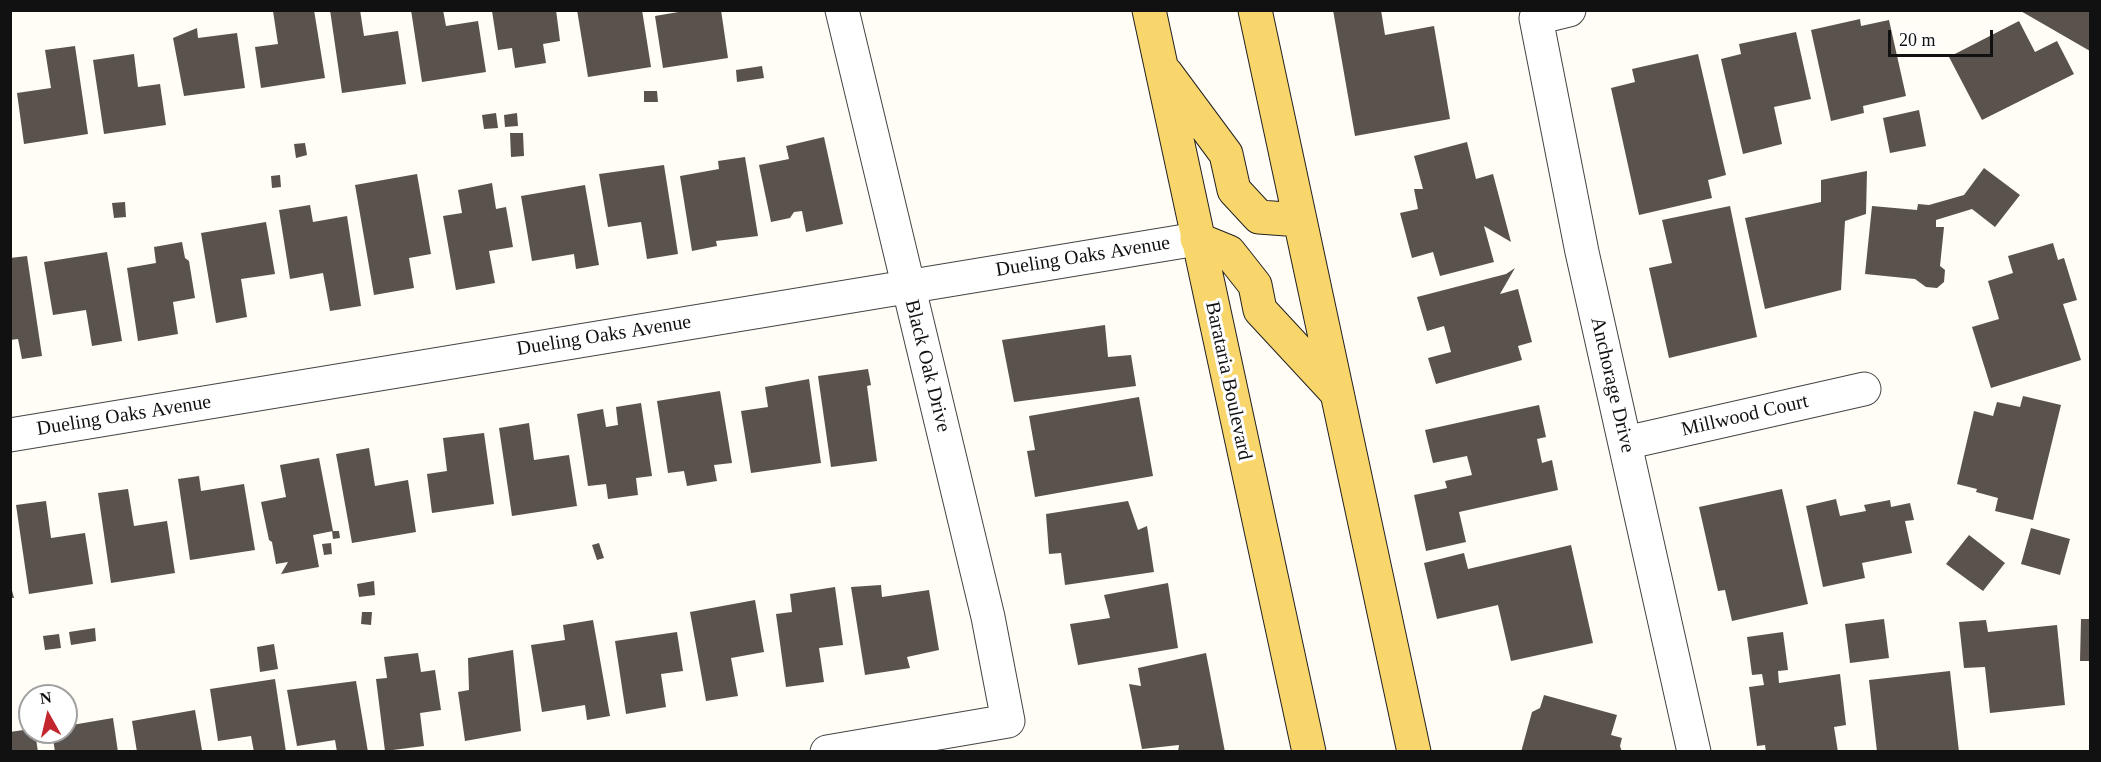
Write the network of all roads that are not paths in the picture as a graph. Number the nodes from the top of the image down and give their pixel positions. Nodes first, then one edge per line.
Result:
1 (842, 10) edge
2 (1149, 10) edge
3 (1255, 10) edge
4 (1569, 10) edge
5 (1160, 64) junction
6 (1300, 220) junction
7 (1197, 238) junction
8 (908, 286) junction
9 (1864, 389) dead end
10 (1337, 393) junction
11 (10, 435) edge
12 (1625, 443) junction
13 (827, 752) edge
14 (1310, 752) edge
15 (1414, 752) edge
16 (1694, 752) edge

1 - 8 street, Black Oak Drive
2 - 5 main road, Barataria Boulevard
3 - 6 main road
4 - 12 street, Anchorage Drive
5 - 6 main road
5 - 7 main road, Barataria Boulevard
6 - 10 main road
7 - 8 street, Dueling Oaks Avenue
7 - 10 main road
7 - 14 main road, Barataria Boulevard
8 - 11 street, Dueling Oaks Avenue
8 - 13 street, Black Oak Drive
9 - 12 street, Millwood Court
10 - 15 main road
12 - 16 street, Anchorage Drive

